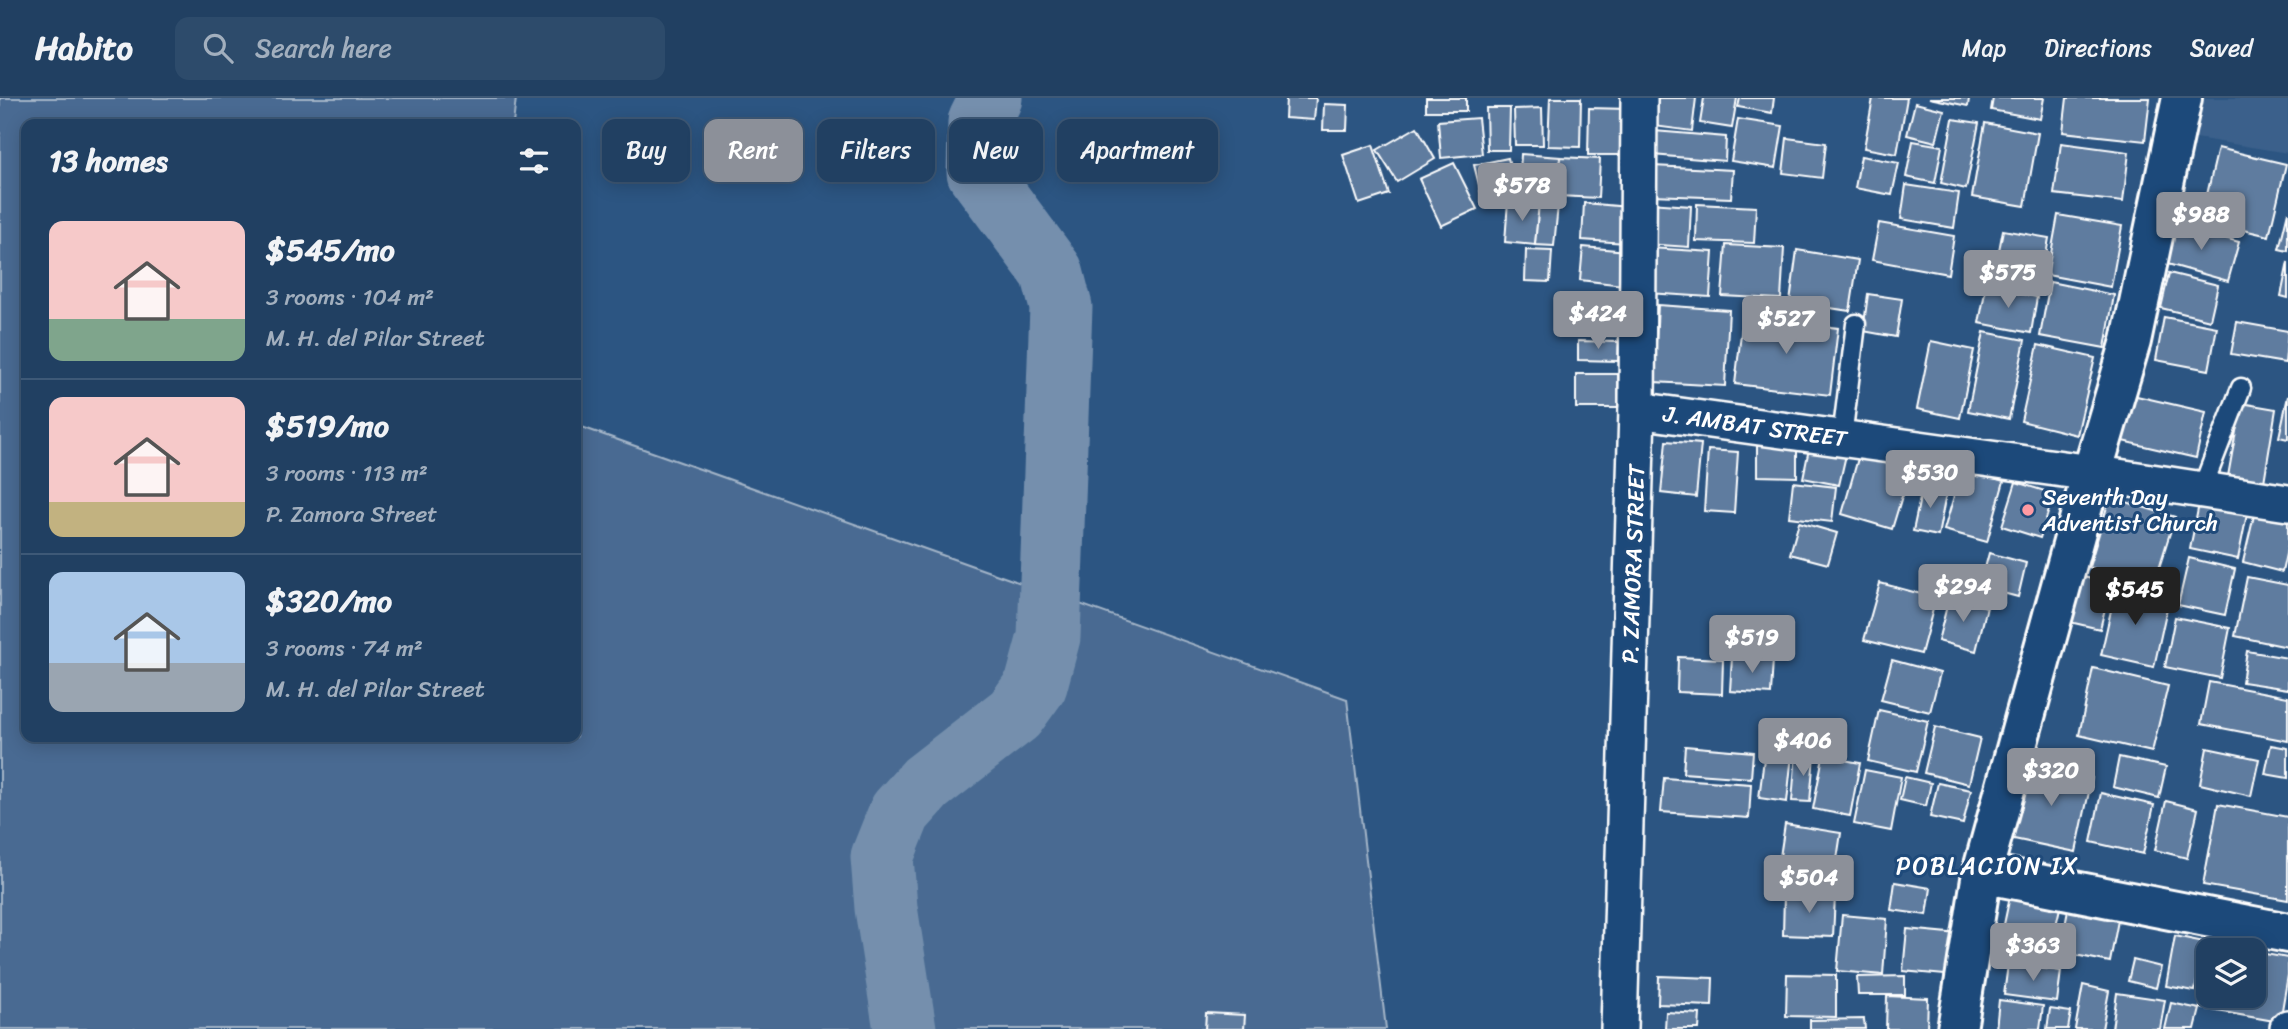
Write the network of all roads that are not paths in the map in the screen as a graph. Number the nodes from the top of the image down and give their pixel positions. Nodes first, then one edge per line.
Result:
1 (1639, 98) edge
2 (2182, 98) edge
3 (1856, 324) dead end
4 (2241, 388) dead end
5 (1637, 410) junction
6 (1842, 438) junction
7 (2092, 473) junction
8 (2202, 489) junction
9 (2288, 503) edge
10 (1982, 873) junction
11 (2288, 933) edge
12 (1619, 1029) edge
13 (1957, 1029) edge

1 - 5 street, P. ZAMORA STREET
2 - 7 street
3 - 6 lane
4 - 8 lane
5 - 6 street, J. AMBAT STREET
5 - 12 street, P. ZAMORA STREET
6 - 7 street, J. AMBAT STREET
7 - 8 street, J. AMBAT STREET
7 - 10 street
8 - 9 street, J. AMBAT STREET
10 - 11 street
10 - 13 street

